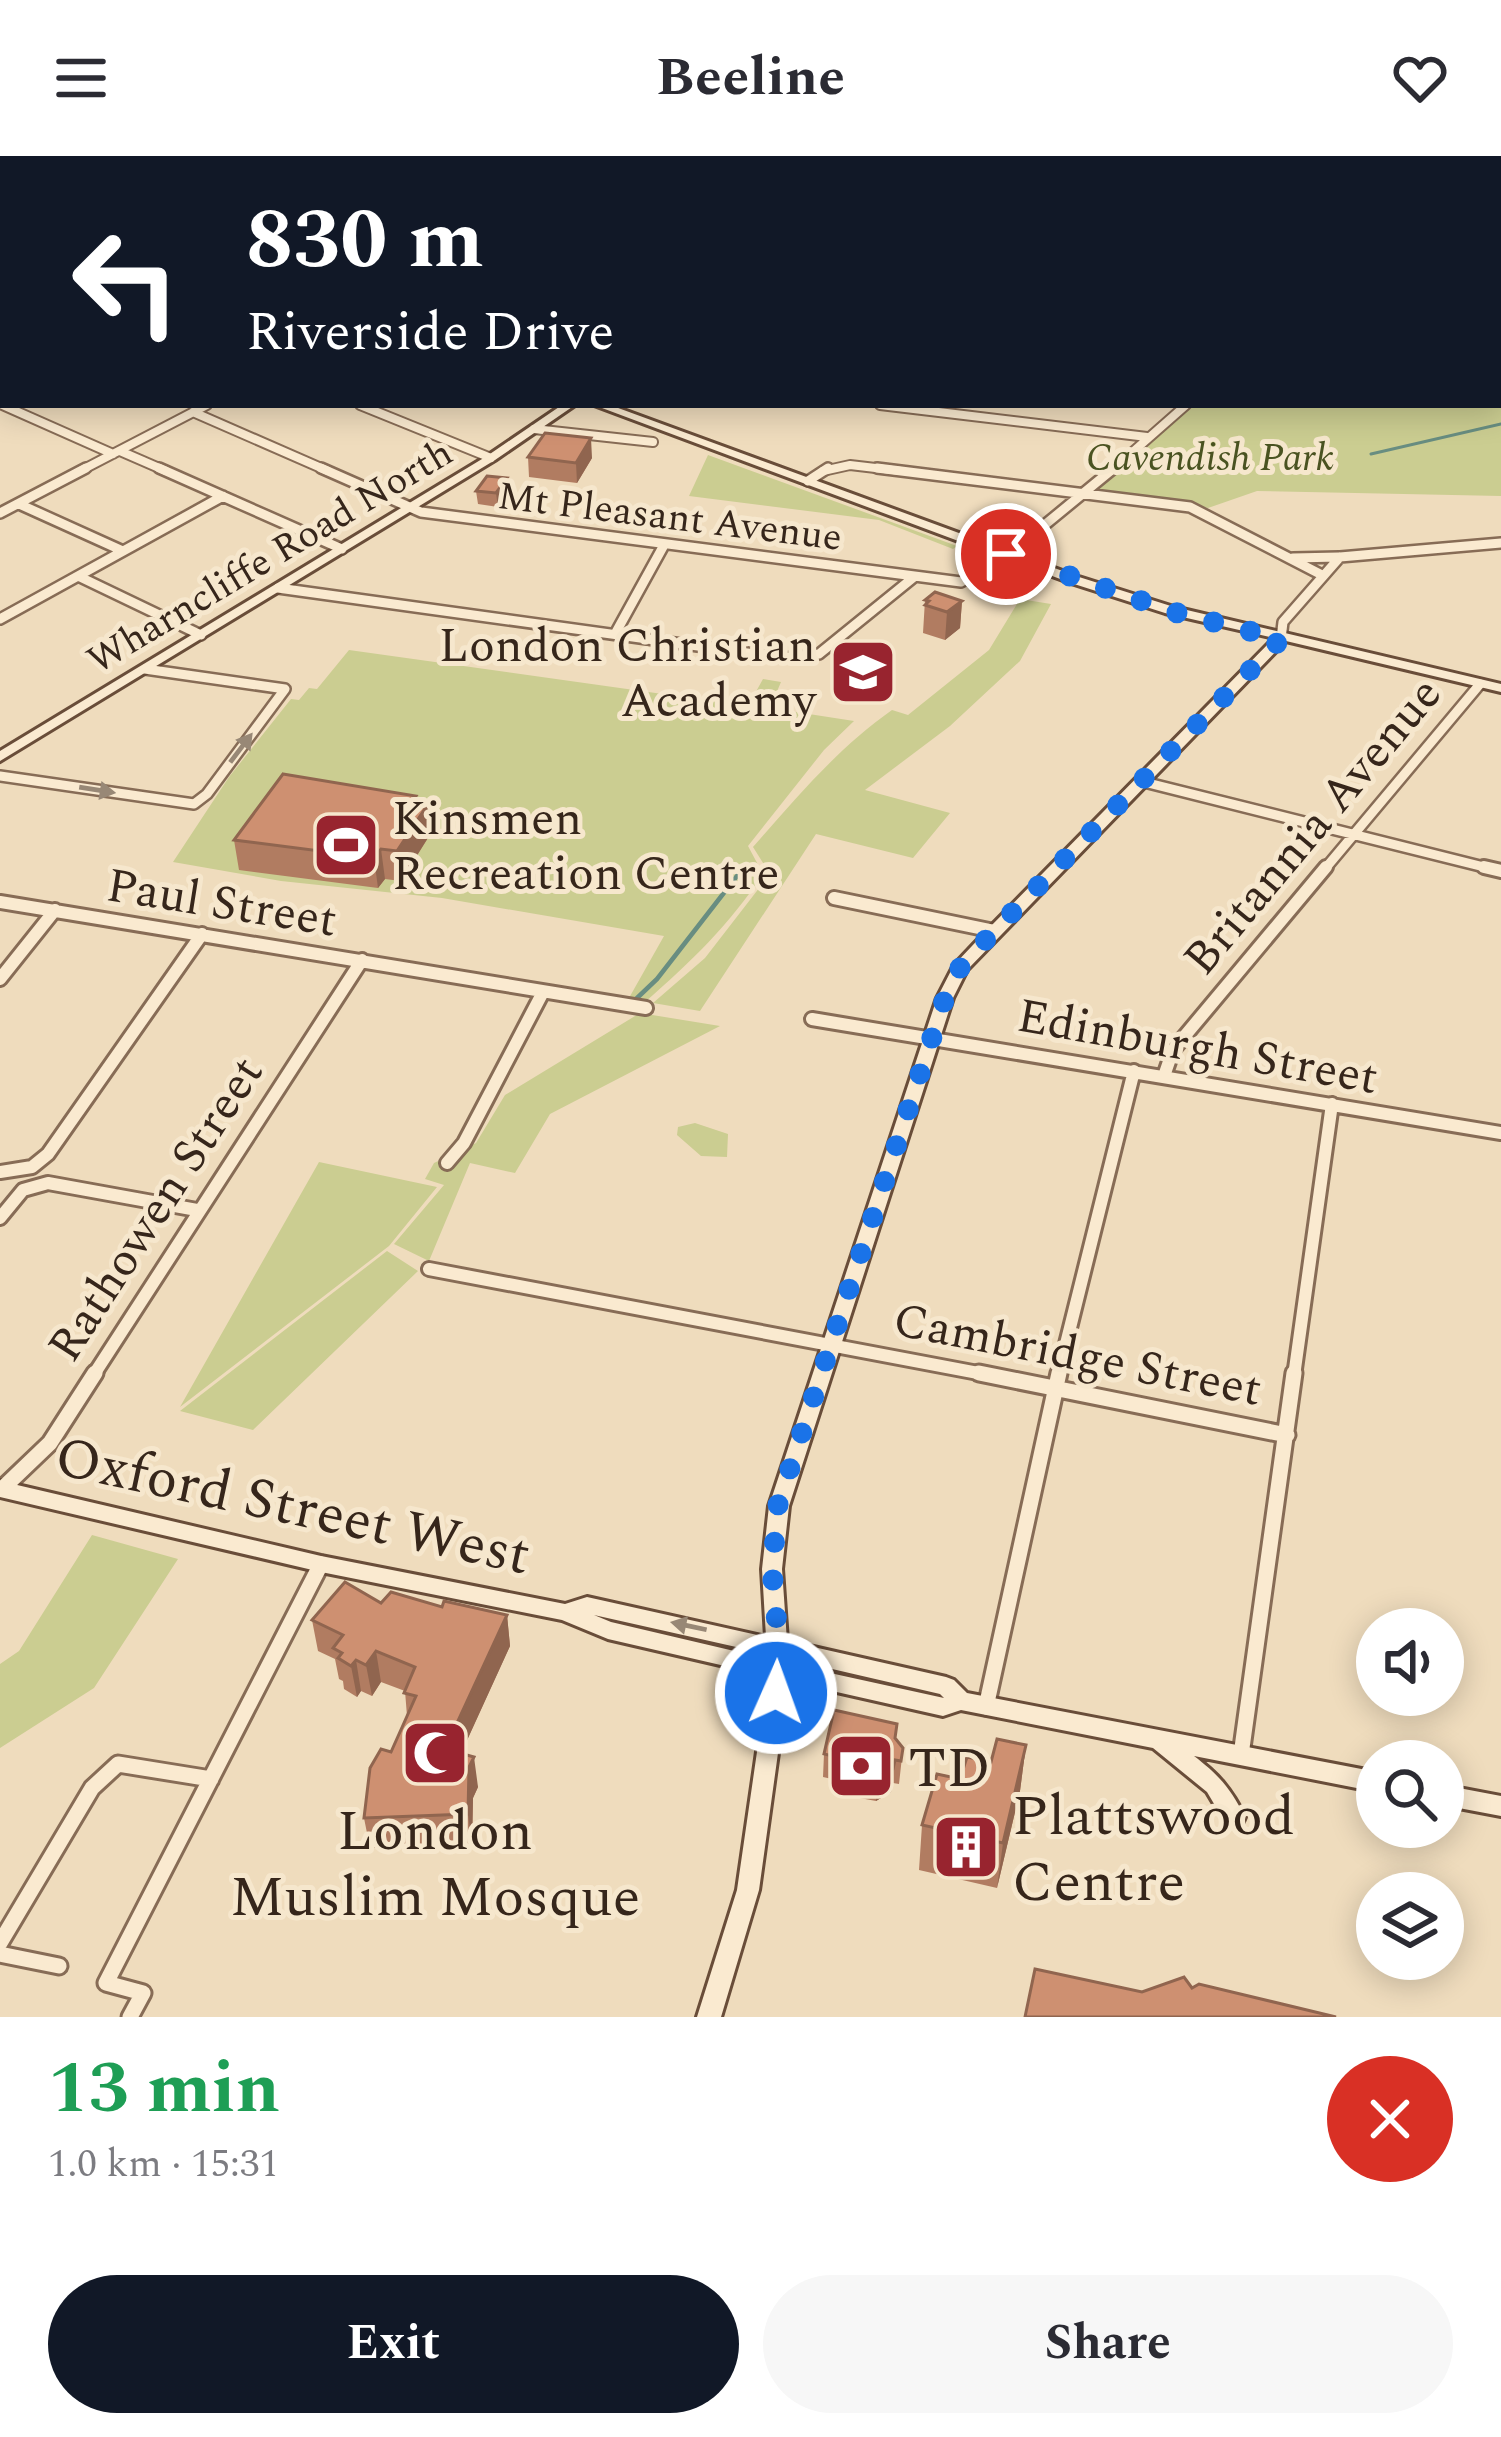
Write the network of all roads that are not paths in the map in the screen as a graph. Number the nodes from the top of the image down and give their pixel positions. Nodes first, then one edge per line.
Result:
1 (10, 408) edge
2 (201, 408) edge
3 (368, 408) edge
4 (565, 408) edge
5 (608, 408) edge
6 (905, 408) edge
7 (1182, 408) edge
8 (193, 412) junction
9 (534, 429) junction
10 (1148, 437) junction
11 (652, 442) dead end
12 (117, 452) junction
13 (491, 458) junction
14 (808, 481) junction
15 (1080, 494) junction
16 (224, 496) junction
17 (19, 504) junction
18 (411, 507) junction
19 (0, 513) edge
20 (1501, 542) edge
21 (664, 544) junction
22 (343, 548) junction
23 (123, 551) junction
24 (1006, 554) junction
25 (1340, 557) junction
26 (1292, 558) junction
27 (1322, 574) junction
28 (77, 576) junction
29 (914, 577) junction
30 (278, 588) junction
31 (0, 619) edge
32 (615, 634) junction
33 (200, 635) junction
34 (1281, 639) junction
35 (145, 669) junction
36 (1480, 684) junction
37 (1501, 688) edge
38 (0, 757) edge
39 (0, 776) edge
40 (1144, 782) junction
41 (1354, 835) junction
42 (1501, 871) edge
43 (834, 898) dead end
44 (0, 902) edge
45 (56, 910) junction
46 (994, 931) junction
47 (202, 934) junction
48 (362, 960) junction
49 (0, 979) edge
50 (544, 992) junction
51 (646, 1008) dead end
52 (812, 1019) dead end
53 (933, 1037) junction
54 (1134, 1071) junction
55 (1164, 1076) junction
56 (1332, 1104) junction
57 (1501, 1133) edge
58 (447, 1163) dead end
59 (0, 1172) edge
60 (197, 1210) junction
61 (0, 1218) edge
62 (429, 1269) dead end
63 (831, 1342) junction
64 (1055, 1387) junction
65 (1287, 1435) junction
66 (1, 1489) edge
67 (320, 1564) junction
68 (779, 1659) junction
69 (986, 1707) junction
70 (1156, 1739) junction
71 (1241, 1755) junction
72 (1356, 1778) edge
73 (211, 1779) junction
74 (1464, 1799) edge
75 (1501, 1807) edge
76 (1234, 1817) dead end
77 (0, 1943) edge
78 (0, 1954) edge
79 (59, 1966) dead end
80 (130, 2017) edge
81 (709, 2017) edge

1 - 12 street
2 - 8 street
3 - 13 street
4 - 9 main road, Wharncliffe Road North
5 - 14 main road
6 - 10 street
7 - 10 street, Mt Pleasant Avenue
8 - 12 street
8 - 18 street, Mt Pleasant Avenue
9 - 11 street
9 - 13 main road, Wharncliffe Road North
10 - 15 street, Mt Pleasant Avenue
12 - 16 street
12 - 17 street
13 - 18 main road, Wharncliffe Road North
14 - 15 street
14 - 24 main road
15 - 24 street, Mt Pleasant Avenue
15 - 26 street
16 - 22 street
16 - 23 street
17 - 19 street
17 - 23 street
18 - 21 street, Mt Pleasant Avenue
18 - 22 main road, Wharncliffe Road North
20 - 25 street
21 - 29 street, Mt Pleasant Avenue
21 - 32 street
22 - 30 main road, Wharncliffe Road North
23 - 28 street
24 - 29 street, Mt Pleasant Avenue
24 - 34 main road
25 - 26 street
25 - 27 street
26 - 27 street
27 - 34 street
28 - 31 street
28 - 33 street
29 - 32 street
30 - 32 street
30 - 33 main road, Wharncliffe Road North
33 - 35 main road, Wharncliffe Road North
34 - 36 main road
34 - 40 main road
35 - 38 main road, Wharncliffe Road North
39 -> 35 street
36 - 37 main road
36 - 41 street, Britannia Avenue
40 - 41 street
40 - 46 main road
41 - 42 street
41 - 55 street, Britannia Avenue
43 - 46 street
44 - 45 street, Paul Street
45 - 47 street, Paul Street
45 - 49 street
46 - 53 main road
47 - 48 street, Paul Street
47 - 59 street
48 - 50 street, Paul Street
48 - 60 street, Rathowen Street
50 - 51 street, Paul Street
50 - 58 street
52 - 53 street, Edinburgh Street
53 - 54 street, Edinburgh Street
53 - 63 main road
54 - 55 street, Edinburgh Street
54 - 64 street
55 - 56 street, Edinburgh Street
56 - 57 street, Edinburgh Street
56 - 65 street
60 - 61 street
60 - 66 street, Rathowen Street
62 - 63 street, Cambridge Street
63 - 64 street, Cambridge Street
63 - 68 main road
64 - 65 street, Cambridge Street
64 - 69 street
65 - 71 street
66 - 67 main road, Oxford Street West
67 - 68 main road, Oxford Street West
67 - 73 street
68 - 69 main road, Oxford Street West
68 - 81 main road
69 - 70 main road, Oxford Street West
70 - 71 main road, Oxford Street West
70 - 76 main road
71 - 72 main road, Oxford Street West
73 - 77 street
73 - 80 street
74 - 75 main road
78 - 79 street

